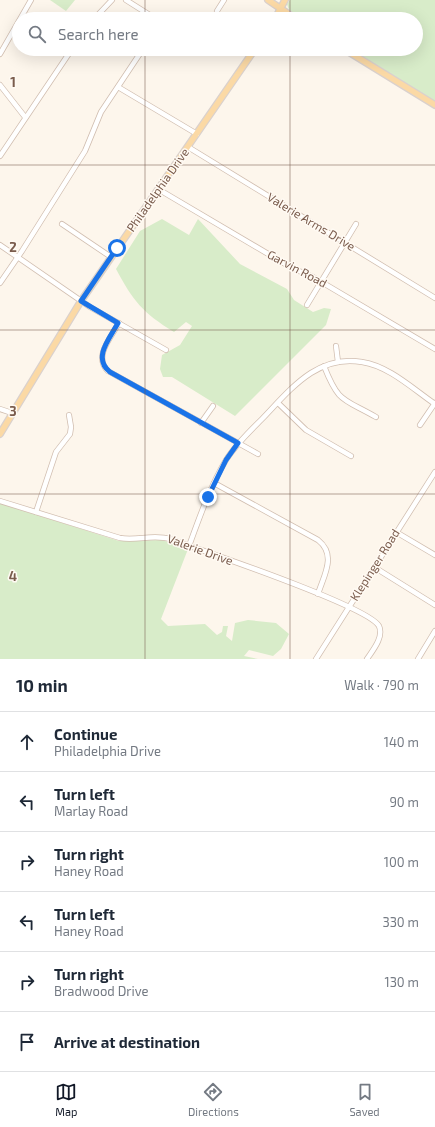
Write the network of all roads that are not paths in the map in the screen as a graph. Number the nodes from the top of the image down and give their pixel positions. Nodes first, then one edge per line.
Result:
1 (31, 0) edge
2 (112, 0) edge
3 (126, 0) edge
4 (224, 0) edge
5 (268, 0) edge
6 (285, 0) edge
7 (281, 8) junction
8 (217, 11) dead end
9 (24, 12) edge
10 (101, 12) edge
11 (145, 12) edge
12 (279, 12) edge
13 (286, 12) edge
14 (12, 33) edge
15 (0, 54) edge
16 (67, 56) edge
17 (139, 56) edge
18 (250, 56) edge
19 (355, 56) edge
20 (0, 86) edge
21 (118, 87) junction
22 (435, 105) edge
23 (25, 117) junction
24 (197, 134) junction
25 (188, 146) junction
26 (0, 156) edge
27 (158, 189) junction
28 (62, 224) dead end
29 (356, 224) dead end
30 (345, 243) junction
31 (0, 245) edge
32 (111, 257) junction
33 (18, 258) junction
34 (321, 282) junction
35 (0, 283) edge
36 (435, 298) edge
37 (81, 301) junction
38 (307, 305) dead end
39 (118, 323) junction
40 (336, 346) dead end
41 (435, 349) edge
42 (166, 350) dead end
43 (338, 362) junction
44 (324, 366) junction
45 (278, 403) junction
46 (435, 404) edge
47 (213, 406) dead end
48 (0, 409) edge
49 (12, 413) junction
50 (69, 416) dead end
51 (376, 417) dead end
52 (201, 423) junction
53 (420, 426) dead end
54 (0, 434) edge
55 (238, 443) junction
56 (258, 454) dead end
57 (351, 456) dead end
58 (435, 472) edge
59 (214, 483) junction
60 (0, 501) edge
61 (36, 512) junction
62 (396, 532) junction
63 (189, 546) junction
64 (435, 555) edge
65 (374, 567) junction
66 (318, 594) junction
67 (435, 605) edge
68 (349, 606) junction
69 (435, 631) edge
70 (316, 659) edge
71 (367, 659) edge
72 (418, 659) edge

1 - 9 street
2 - 10 street
3 - 11 street
4 - 8 street
5 - 7 main road
6 - 7 main road
7 - 12 main road
7 - 13 main road
14 - 15 street
16 - 23 street
17 - 21 street
18 - 24 main road, Philadelphia Drive
19 - 22 main road
20 - 23 street
21 - 24 street
21 - 33 street
23 - 26 street
24 - 25 main road, Philadelphia Drive
25 - 27 main road, Philadelphia Drive
25 - 30 street, Valerie Arms Drive
27 - 32 main road, Philadelphia Drive
27 - 34 street, Garvin Road
28 - 32 street
29 - 30 street
30 - 34 street
30 - 36 street, Valerie Arms Drive
31 - 33 street
32 - 37 main road, Philadelphia Drive
33 - 35 street
33 - 37 street
34 - 38 street
34 - 41 street, Garvin Road
37 - 39 street
37 - 49 main road, Philadelphia Drive
39 - 42 street
39 - 52 street
40 - 43 street
43 - 44 street
43 - 46 street
44 - 45 street
44 - 51 street
45 - 55 street
45 - 57 street
46 - 53 street
47 - 52 street
48 - 49 street
49 - 54 main road, Philadelphia Drive
50 - 61 street
52 - 55 street
55 - 56 street
55 - 59 street
58 - 62 street, Klepinger Road
59 - 63 street
59 - 66 street
60 - 61 street, Valerie Drive
61 - 63 street, Valerie Drive
62 - 64 street
62 - 65 street, Klepinger Road
63 - 66 street, Valerie Drive
65 - 67 street
65 - 68 street, Klepinger Road
66 - 68 street, Valerie Drive
68 - 70 street, Klepinger Road
68 - 71 street, Valerie Drive
69 - 72 street

